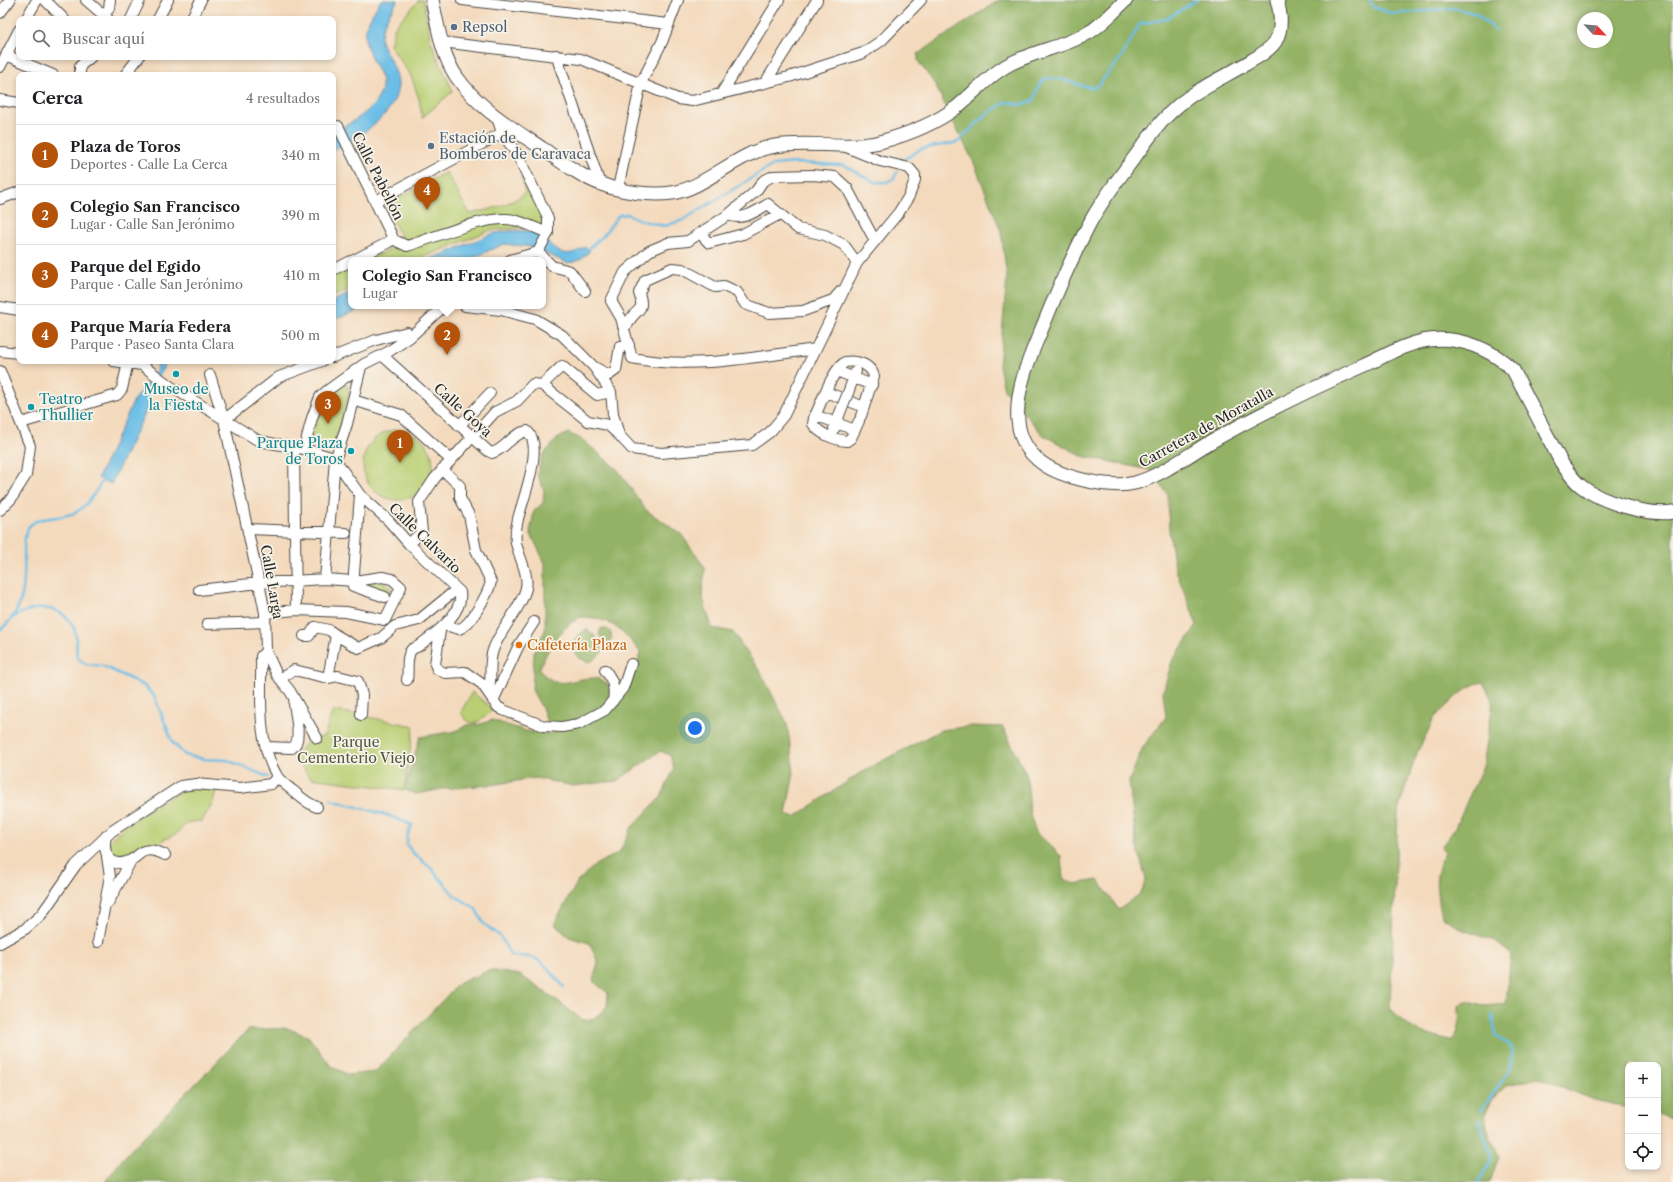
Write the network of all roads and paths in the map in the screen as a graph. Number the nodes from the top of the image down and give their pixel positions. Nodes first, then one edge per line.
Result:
1 (10, 0) edge
2 (37, 0) edge
3 (45, 0) edge
4 (86, 0) edge
5 (110, 0) edge
6 (140, 0) edge
7 (168, 0) edge
8 (201, 0) edge
9 (432, 0) edge
10 (462, 0) edge
11 (678, 0) edge
12 (779, 0) edge
13 (817, 0) edge
14 (921, 0) edge
15 (1126, 0) edge
16 (1278, 2) edge
17 (0, 13) edge
18 (28, 16) edge
19 (61, 16) edge
20 (104, 16) edge
21 (107, 16) edge
22 (133, 16) edge
23 (160, 16) edge
24 (193, 16) edge
25 (668, 24) junction
26 (16, 36) edge
27 (442, 42) junction
28 (6, 55) junction
29 (556, 55) junction
30 (16, 59) edge
31 (18, 60) edge
32 (87, 60) edge
33 (136, 60) edge
34 (0, 67) edge
35 (46, 72) edge
36 (80, 72) edge
37 (127, 72) edge
38 (641, 83) junction
39 (765, 83) junction
40 (721, 94) junction
41 (0, 100) edge
42 (16, 103) edge
43 (338, 126) dead end
44 (507, 131) junction
45 (523, 138) junction
46 (509, 142) junction
47 (842, 145) junction
48 (518, 154) junction
49 (600, 184) junction
50 (618, 188) junction
51 (16, 193) edge
52 (0, 199) edge
53 (376, 201) junction
54 (780, 214) junction
55 (728, 215) junction
56 (700, 233) junction
57 (392, 239) junction
58 (875, 241) junction
59 (543, 244) junction
60 (359, 257) edge
61 (516, 257) edge
62 (348, 263) edge
63 (857, 263) junction
64 (336, 269) edge
65 (847, 283) junction
66 (585, 290) dead end
67 (0, 307) edge
68 (441, 309) edge
69 (492, 309) edge
70 (16, 310) edge
71 (623, 326) junction
72 (410, 337) junction
73 (629, 345) junction
74 (815, 349) junction
75 (0, 351) edge
76 (16, 353) edge
77 (382, 355) junction
78 (336, 356) edge
79 (860, 363) junction
80 (128, 364) edge
81 (134, 364) edge
82 (314, 364) edge
83 (361, 367) junction
84 (594, 367) junction
85 (150, 369) edge
86 (0, 371) edge
87 (837, 371) junction
88 (210, 375) dead end
89 (854, 377) junction
90 (542, 385) junction
91 (872, 385) junction
92 (611, 392) junction
93 (826, 392) junction
94 (490, 393) dead end
95 (354, 400) junction
96 (815, 415) junction
97 (860, 418) junction
98 (224, 420) junction
99 (21, 422) junction
100 (837, 423) junction
101 (459, 426) junction
102 (619, 435) junction
103 (471, 437) junction
104 (832, 437) junction
105 (341, 442) junction
106 (299, 449) junction
107 (325, 454) junction
108 (451, 460) junction
109 (338, 464) junction
110 (442, 469) junction
111 (360, 495) junction
112 (0, 510) edge
113 (1673, 512) edge
114 (248, 530) junction
115 (296, 532) junction
116 (329, 533) junction
117 (346, 534) dead end
118 (409, 544) junction
119 (325, 579) junction
120 (295, 581) junction
121 (354, 581) junction
122 (259, 583) junction
123 (457, 589) junction
124 (198, 590) dead end
125 (385, 597) dead end
126 (296, 610) junction
127 (265, 618) junction
128 (534, 622) dead end
129 (207, 624) dead end
130 (442, 628) junction
131 (336, 635) junction
132 (304, 636) dead end
133 (266, 651) junction
134 (631, 664) dead end
135 (606, 670) dead end
136 (328, 678) junction
137 (280, 679) junction
138 (408, 680) dead end
139 (488, 692) junction
140 (294, 699) junction
141 (493, 701) junction
142 (613, 701) junction
143 (361, 715) dead end
144 (317, 738) dead end
145 (266, 747) junction
146 (277, 777) junction
147 (317, 807) dead end
148 (106, 836) junction
149 (165, 855) dead end
150 (107, 857) junction
151 (132, 859) junction
152 (104, 913) junction
153 (98, 942) dead end
154 (0, 943) edge

1 - 17 street
2 - 18 street
3 - 19 street
4 - 20 street
5 - 21 street
6 - 22 street
7 - 23 street
8 - 24 street
9 - 27 main road
10 - 25 street
11 - 25 street
12 - 40 street
13 - 39 street
14 - 39 street
15 - 47 main road
16 - 113 main road, Carretera de Moratalla
25 - 38 street
26 - 28 street
27 - 29 street
27 - 44 main road
28 - 30 street
28 - 34 street
29 - 38 street
29 - 49 street
31 - 35 street
32 - 36 street
33 - 37 street
38 - 40 street
38 - 50 street
39 - 40 street
41 - 42 street
43 - 53 street, Calle Pabellón
44 - 45 main road
44 - 46 street
44 - 53 street
45 - 46 street
45 - 48 street
45 - 49 main road
46 - 48 street
47 - 50 main road
47 - 58 street
48 - 59 street
49 - 50 main road
51 - 52 street
53 - 57 street, Calle Pabellón
54 - 55 street
54 - 56 street
54 - 63 street
55 - 56 street
55 - 58 street
56 - 71 street
57 - 59 street
57 - 60 street
58 - 63 street
59 - 61 street
59 - 66 street
62 - 64 street
63 - 65 street
65 - 71 street
65 - 74 street
67 - 70 street
68 - 72 street
69 - 84 street
71 - 73 street
72 - 77 street
72 - 78 street
73 - 74 street
73 - 84 street
74 - 102 street
75 - 76 street
77 - 83 street
77 - 101 street, Calle Goya
79 - 87 street
79 - 89 street
79 - 91 street
80 - 99 street
81 - 85 street
82 - 98 street
83 - 95 street
83 - 106 street
84 - 92 street
85 - 98 street
86 - 99 street
87 - 89 street
87 - 93 street
88 - 98 street, Calle Larga
89 - 91 street
89 - 100 street, bridge
90 - 92 street
90 - 102 street
90 - 103 street
91 - 97 street
92 - 102 street
93 - 96 street
93 - 97 street
94 - 101 street
95 - 105 street
95 - 108 street
96 - 100 street
96 - 104 street
97 - 100 street
97 - 104 street
98 - 106 street
98 - 114 street, Calle Larga
99 - 112 street
100 - 104 street
101 - 103 street, Calle Goya
103 - 108 street
103 - 139 street, Calle Goya
105 - 107 street
105 - 109 street
106 - 107 street
106 - 115 street
107 - 109 street
108 - 110 street
109 - 111 street, Calle Calvario
109 - 116 street
110 - 118 street
110 - 130 street
111 - 118 street, Calle Calvario
111 - 121 street
114 - 115 street
114 - 122 street, Calle Larga
115 - 116 street
115 - 120 street
116 - 117 street
116 - 119 street
118 - 123 street, Calle Calvario
119 - 120 street
119 - 121 street
120 - 122 street
120 - 126 street
121 - 125 street
121 - 126 street
122 - 124 street
122 - 127 street, Calle Larga
123 - 130 street, Calle Calvario
123 - 131 street
126 - 127 street
127 - 129 street
127 - 133 street, Calle Larga
128 - 141 street
130 - 138 street
130 - 139 street
131 - 132 street
131 - 136 street
133 - 137 street, Calle Larga
133 - 145 street
134 - 142 street
135 - 142 street
136 - 137 street
136 - 143 street
137 - 140 street, Calle Larga
139 - 141 street
140 - 144 street, Calle Larga
140 - 145 street
141 - 142 street
145 - 146 street
146 - 147 street
146 - 148 street
148 - 150 street
148 - 154 street
149 - 151 street
150 - 151 street
150 - 152 street
151 - 152 street
152 - 153 street

